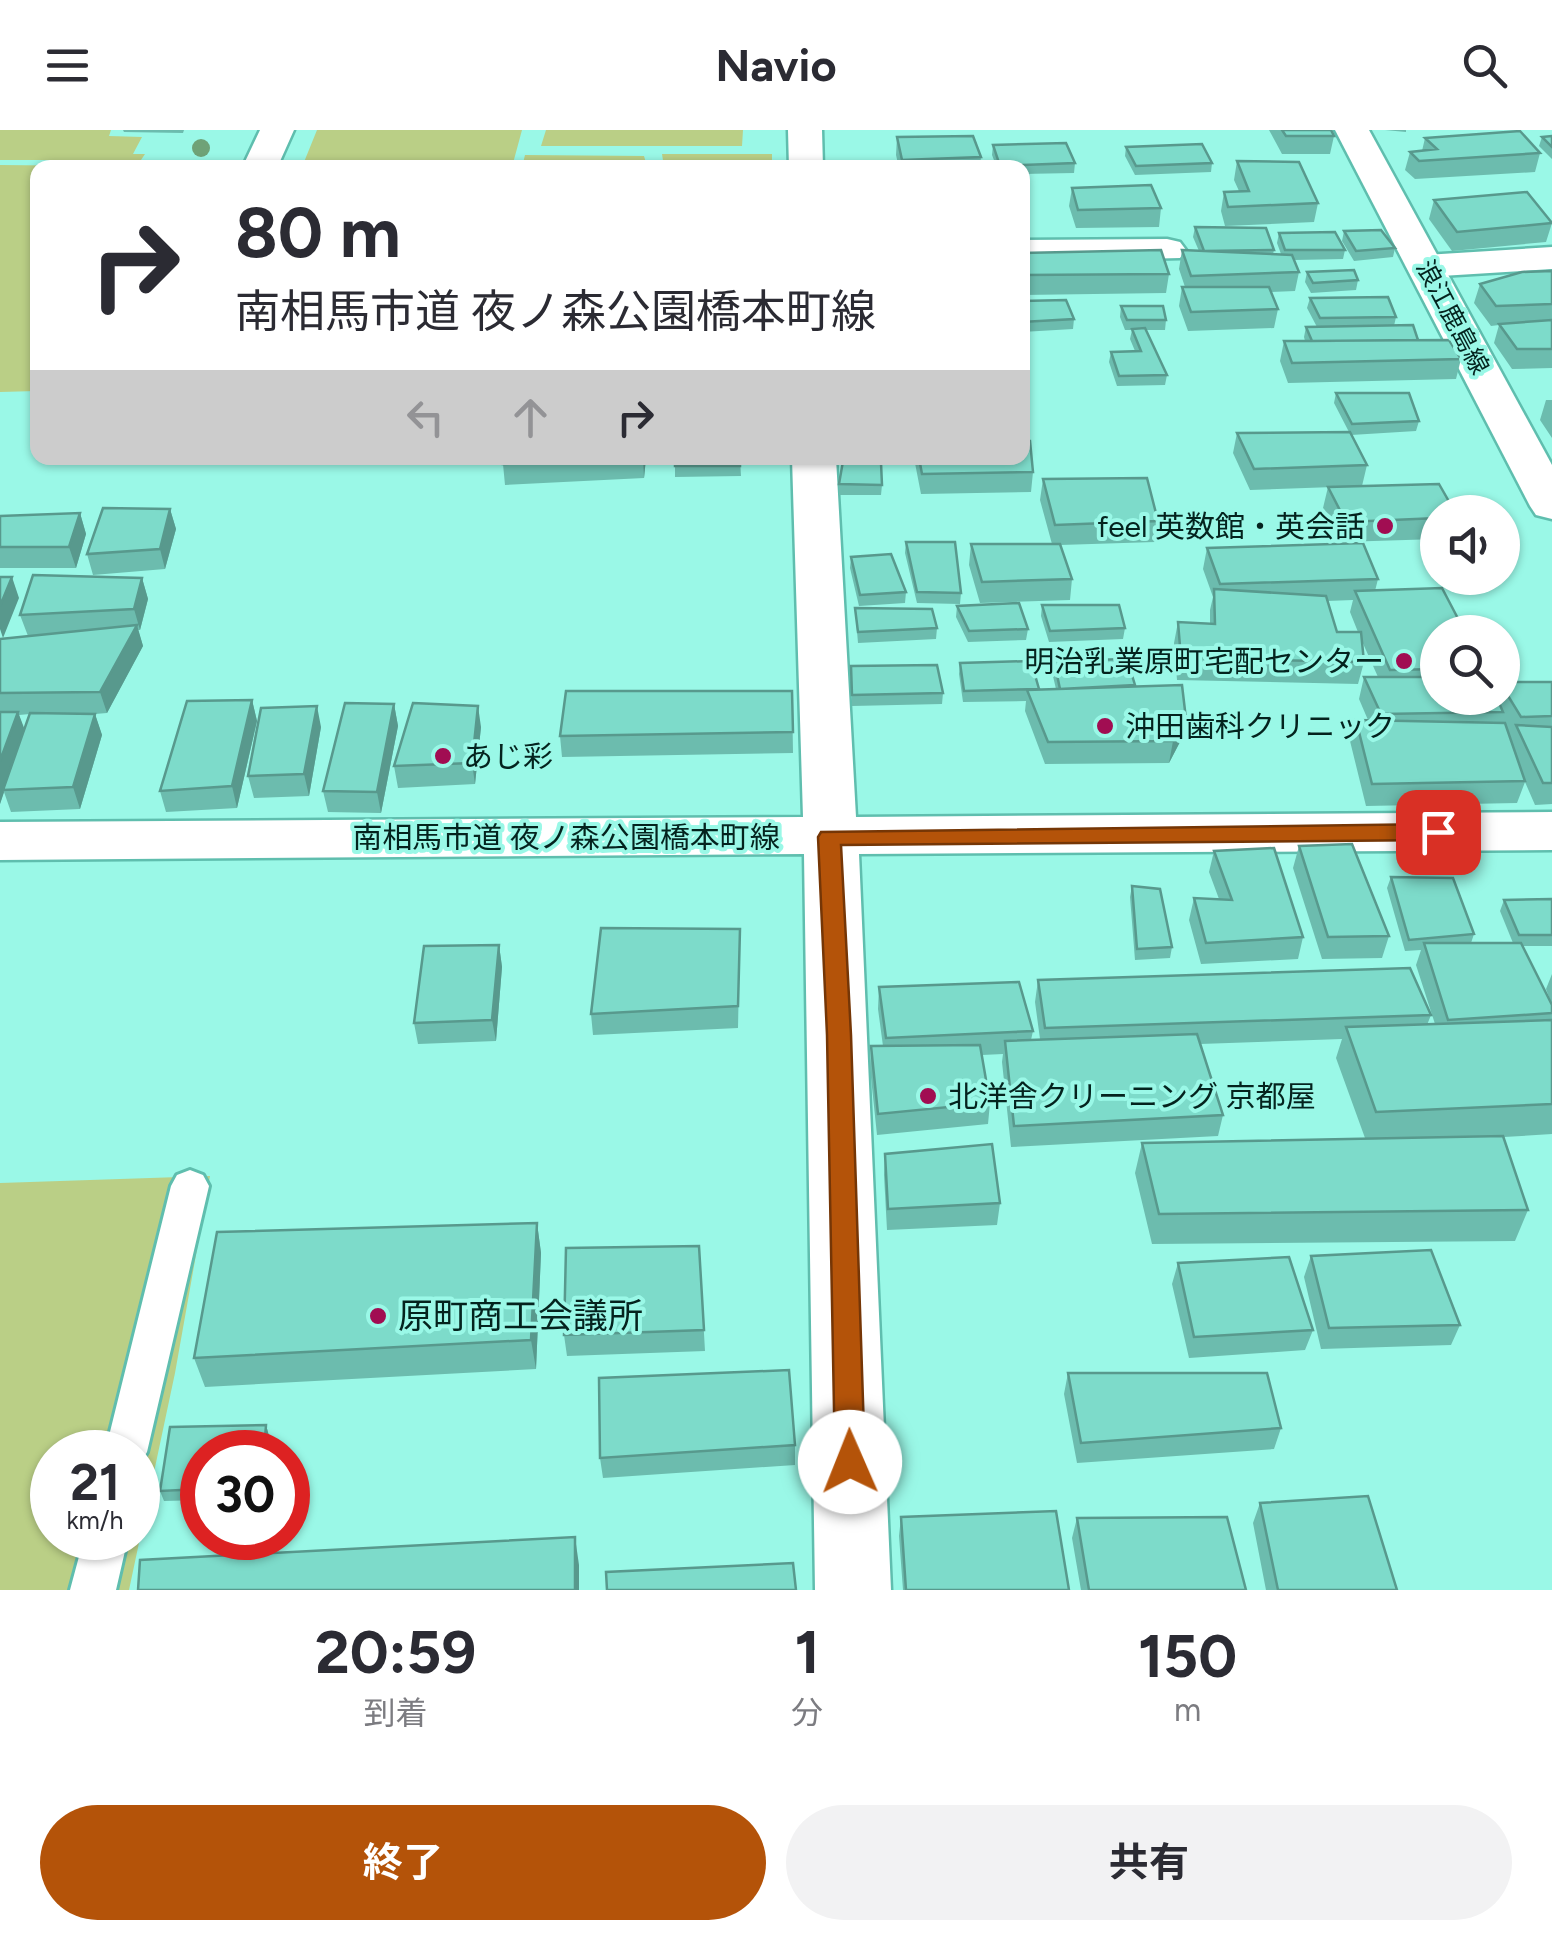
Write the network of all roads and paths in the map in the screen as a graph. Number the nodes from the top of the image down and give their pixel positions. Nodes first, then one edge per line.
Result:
1 (276, 130) edge
2 (806, 130) edge
3 (1352, 130) edge
4 (263, 160) edge
5 (806, 160) edge
6 (1167, 250) dead end
7 (1030, 251) edge
8 (1552, 258) edge
9 (1426, 266) junction
10 (814, 465) edge
11 (1552, 506) edge
12 (1552, 831) edge
13 (829, 837) junction
14 (0, 841) edge
15 (190, 1186) dead end
16 (131, 1430) edge
17 (100, 1560) edge
18 (93, 1590) edge
19 (854, 1590) edge

1 - 4 street
2 - 5 street
3 - 9 street, 浪江鹿島線
6 - 7 street
8 - 9 street
9 - 11 street, 浪江鹿島線
10 - 13 street
12 - 13 street, 南相馬市道 夜ノ森公園橋本町線
13 - 14 street, 南相馬市道 夜ノ森公園橋本町線
13 - 19 street
15 - 16 lane
17 - 18 lane

